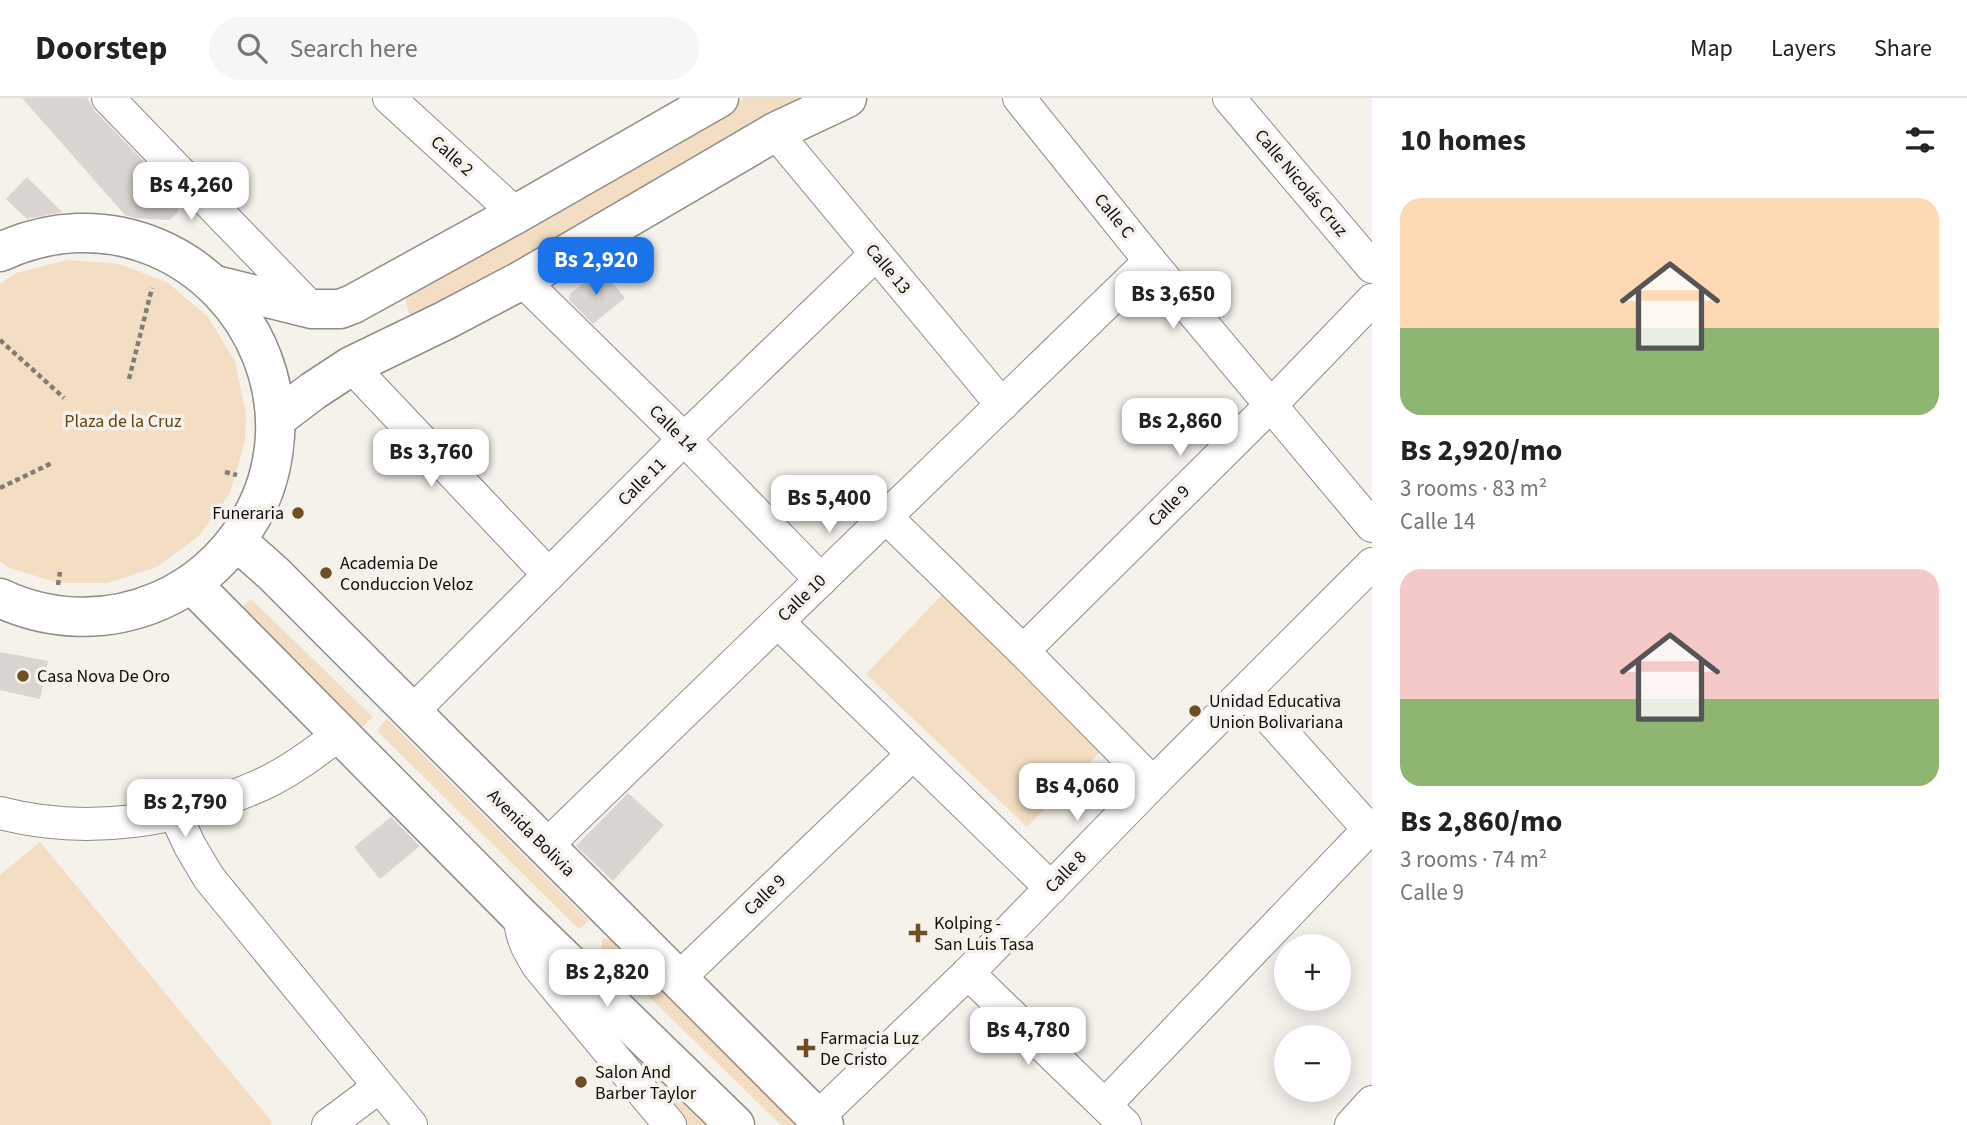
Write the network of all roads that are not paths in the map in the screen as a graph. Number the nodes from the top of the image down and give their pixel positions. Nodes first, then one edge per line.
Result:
1 (108, 98) edge
2 (388, 98) edge
3 (847, 98) edge
4 (1019, 98) edge
5 (1229, 98) edge
6 (697, 103) edge
7 (775, 132) junction
8 (516, 214) junction
9 (0, 252) edge
10 (876, 254) junction
11 (1150, 261) junction
12 (1372, 267) edge
13 (522, 280) junction
14 (215, 285) junction
15 (1372, 300) edge
16 (312, 309) junction
17 (351, 366) junction
18 (1002, 405) junction
19 (1270, 406) junction
20 (276, 419) junction
21 (684, 439) junction
22 (887, 517) junction
23 (1372, 526) edge
24 (237, 541) junction
25 (1372, 564) edge
26 (549, 575) junction
27 (821, 580) junction
28 (192, 584) junction
29 (0, 598) edge
30 (778, 622) junction
31 (1023, 650) junction
32 (1246, 692) junction
33 (411, 713) junction
34 (341, 733) junction
35 (913, 754) junction
36 (1153, 783) junction
37 (0, 813) edge
38 (175, 814) junction
39 (1370, 831) edge
40 (545, 847) junction
41 (1051, 888) junction
42 (519, 915) junction
43 (968, 973) junction
44 (678, 979) junction
45 (379, 1087) junction
46 (1115, 1115) edge
47 (820, 1122) edge
48 (328, 1125) edge
49 (411, 1125) edge
50 (670, 1125) edge
51 (735, 1125) edge

1 - 16 street
2 - 8 street, Calle 2
3 - 7 main road
4 - 11 street, Calle C
5 - 12 street, Calle Nicolás Cruz
6 - 8 main road
7 - 10 street, Calle 13
7 - 13 main road
8 - 16 main road
9 - 14 main road
10 - 18 street, Calle 13
10 - 21 street, Calle 11
11 - 18 street, Calle 10
11 - 19 street, Calle C
13 - 17 main road
13 - 21 street, Calle 14
14 - 16 main road
14 - 20 main road
15 - 19 street, Calle 9
17 - 20 main road
17 - 26 street
18 - 22 street, Calle 10
19 - 23 street, Calle C
19 - 31 street, Calle 9
20 - 24 main road
21 - 26 street, Calle 11
21 - 27 street, Calle 14
22 - 27 street, Calle 10
22 - 31 street
24 - 28 main road
24 - 33 main road, Avenida Bolivia
25 - 32 street, Calle 8
26 - 33 street, Calle 11
27 - 30 street, Calle 10
28 - 29 main road
28 - 34 main road
30 - 35 street
30 - 40 street, Calle 10
31 - 36 street
32 - 36 street, Calle 8
32 - 39 street
33 - 40 main road, Avenida Bolivia
34 - 38 street
34 - 42 main road
35 - 41 street
35 - 44 street, Calle 9
36 - 41 street, Calle 8
37 - 38 street
38 - 45 street
39 - 46 street
40 - 44 main road, Avenida Bolivia
41 - 43 street, Calle 8
42 - 50 street
42 - 51 main road
43 - 46 street
43 - 47 street, Calle 8
44 - 47 main road, Avenida Bolivia
45 - 48 street
45 - 49 street

